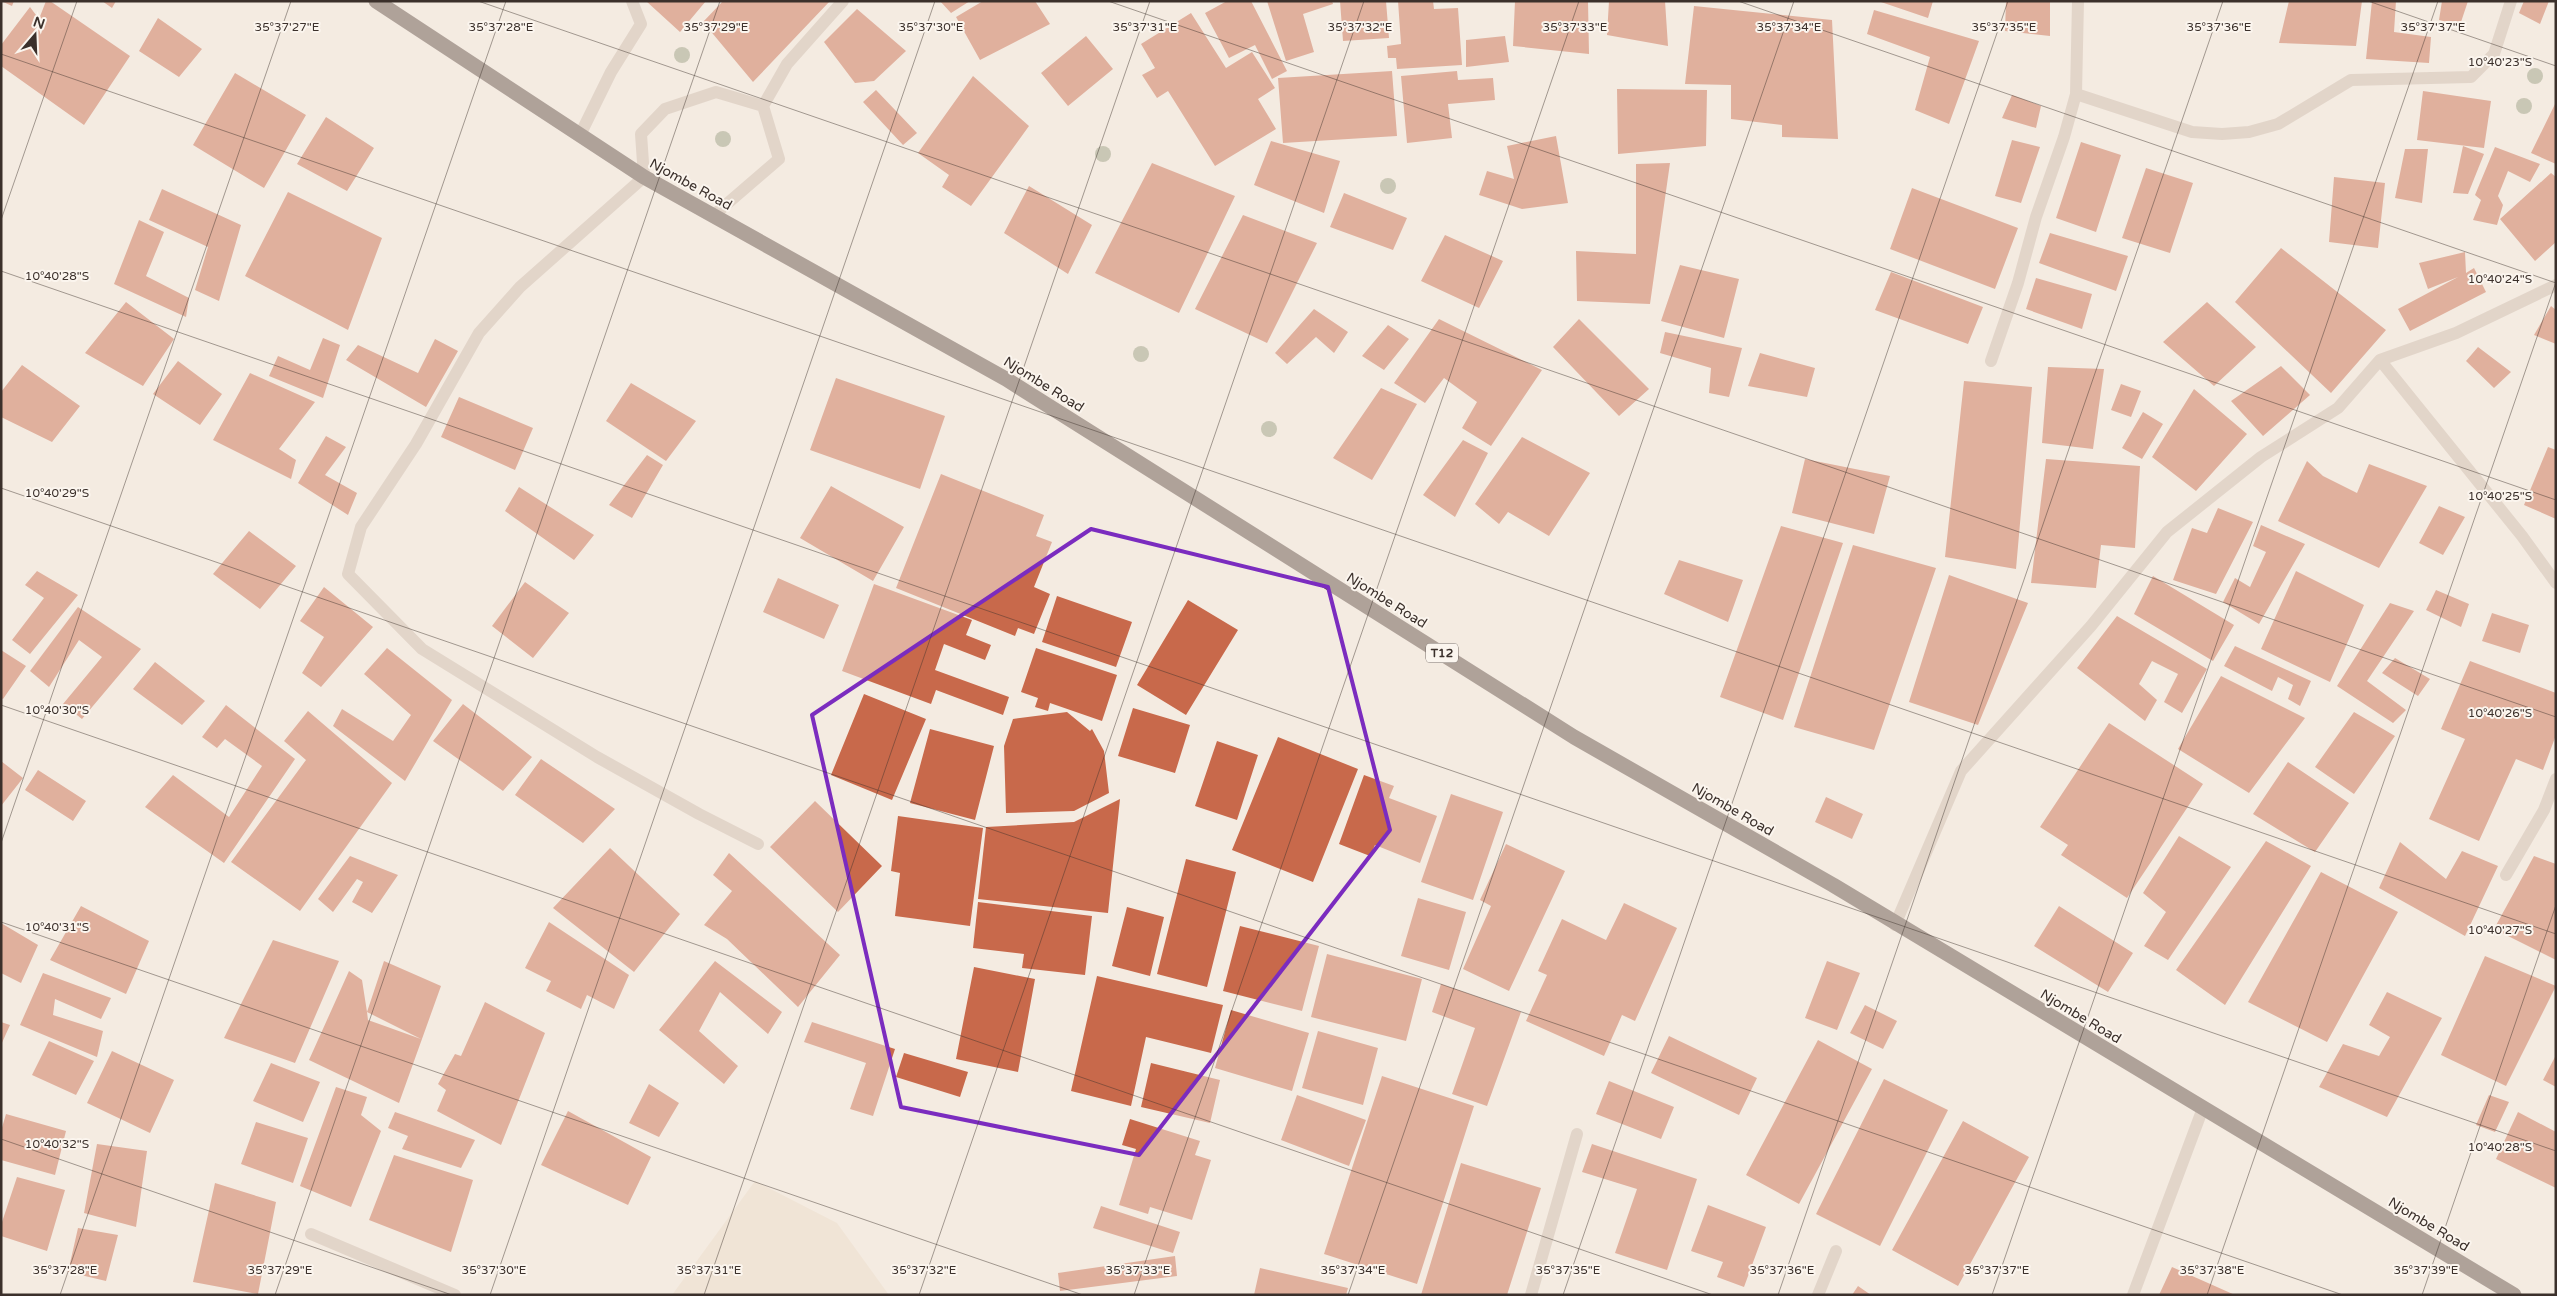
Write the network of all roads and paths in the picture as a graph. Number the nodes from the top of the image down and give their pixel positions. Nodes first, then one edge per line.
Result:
1 (376, 1) edge
2 (632, 1) edge
3 (843, 1) edge
4 (2078, 1) edge
5 (2511, 1) edge
6 (2076, 94) junction
7 (763, 106) junction
8 (580, 135) junction
9 (644, 178) junction
10 (714, 216) junction
11 (2556, 284) edge
12 (2380, 360) junction
13 (1991, 361) dead end
14 (2556, 584) edge
15 (2556, 779) edge
16 (758, 844) dead end
17 (2506, 876) dead end
18 (1895, 925) junction
19 (2203, 1108) junction
20 (1577, 1134) dead end
21 (311, 1234) dead end
22 (1836, 1251) dead end
23 (455, 1295) edge
24 (1531, 1295) edge
25 (1818, 1295) edge
26 (2132, 1295) edge
27 (2514, 1295) edge

1 - 8 highway, Njombe Road / T12
2 - 8 street
3 - 7 street
4 - 6 street
5 - 6 street
6 - 13 street
7 - 9 street
7 - 10 street
8 - 9 highway, Njombe Road / T12
9 - 10 highway, Njombe Road / T12
9 - 16 street
10 - 18 highway, Njombe Road / T12
11 - 12 street
12 - 14 street
12 - 18 street
15 - 17 street
18 - 19 highway, Njombe Road / T12
19 - 26 street
19 - 27 highway, Njombe Road / T12
20 - 24 street
21 - 23 street
22 - 25 street

